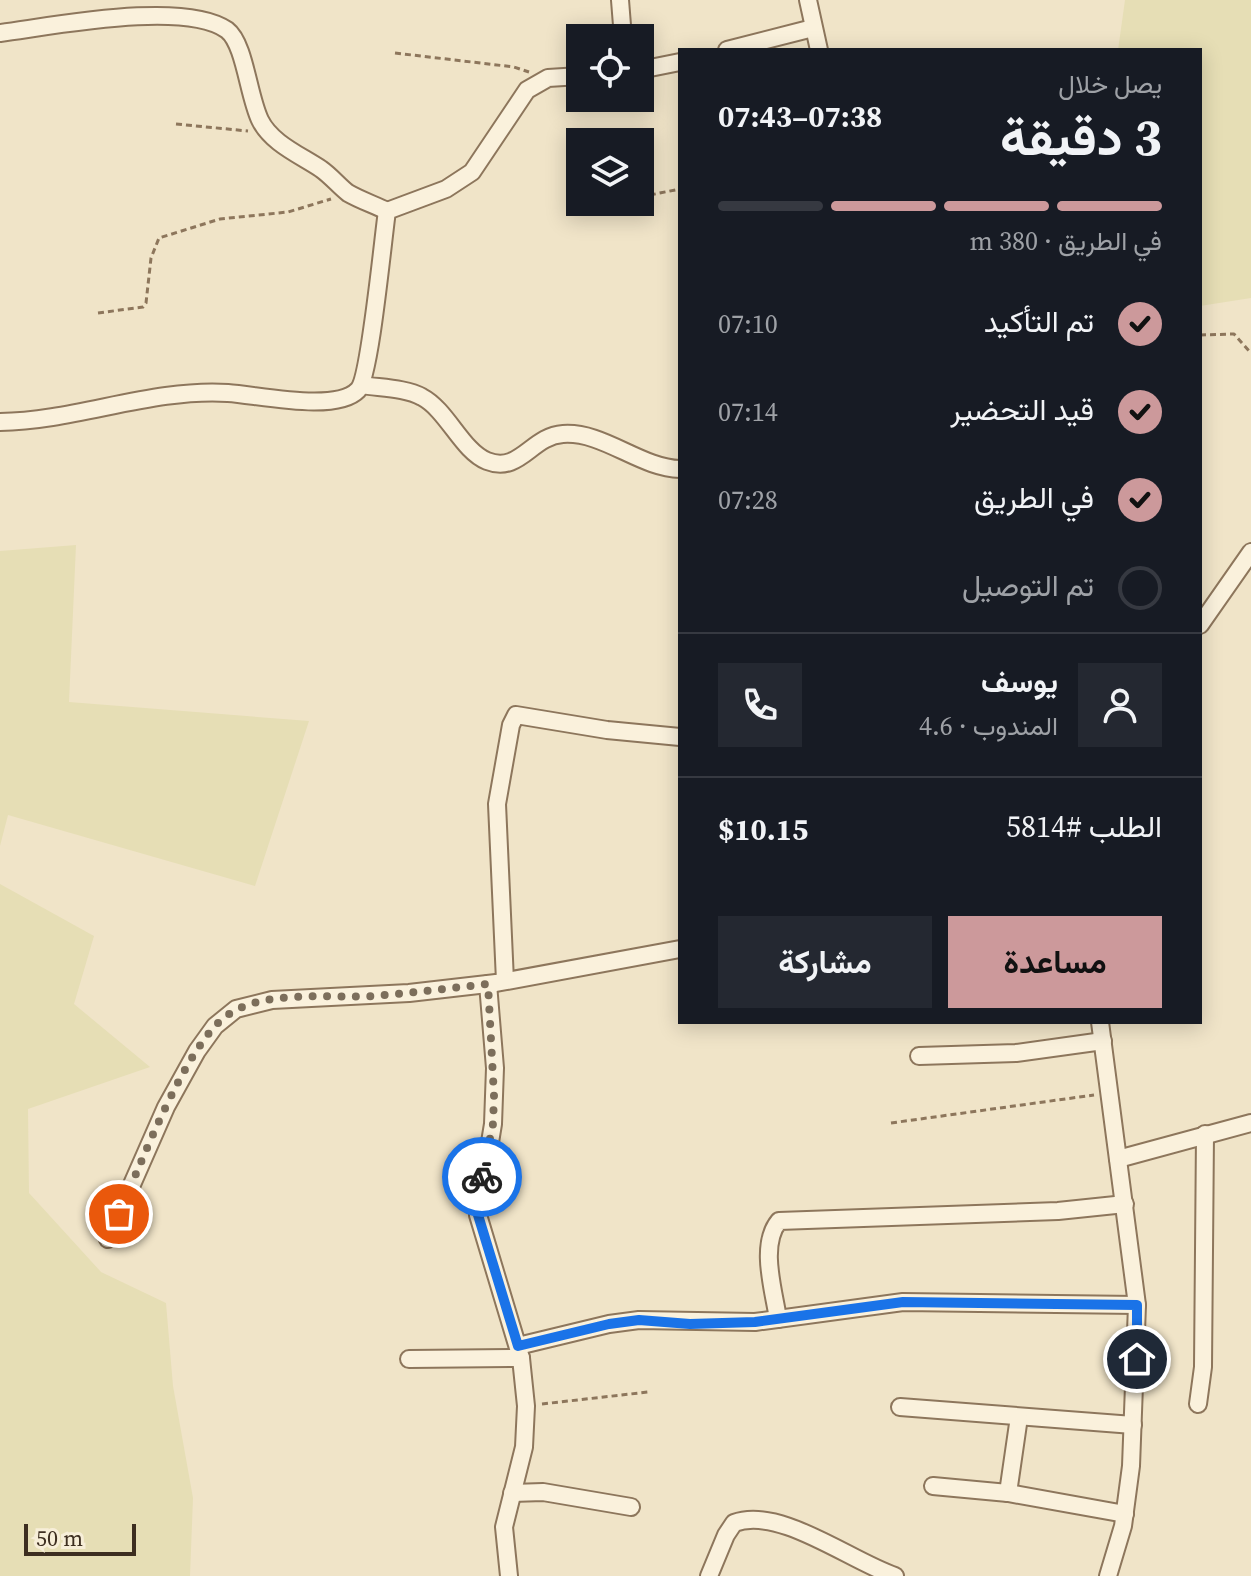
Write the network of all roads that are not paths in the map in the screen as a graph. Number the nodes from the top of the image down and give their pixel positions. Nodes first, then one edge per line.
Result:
1 (620, 0) edge
2 (808, 0) edge
3 (622, 24) edge
4 (813, 28) junction
5 (0, 33) edge
6 (735, 48) edge
7 (818, 48) edge
8 (678, 62) edge
9 (654, 67) edge
10 (566, 77) edge
11 (387, 211) junction
12 (362, 385) junction
13 (0, 422) edge
14 (678, 469) edge
15 (1251, 552) edge
16 (1202, 622) edge
17 (678, 737) edge
18 (678, 949) edge
19 (496, 982) junction
20 (1100, 1024) edge
21 (1103, 1041) junction
22 (919, 1056) dead end
23 (1251, 1123) edge
24 (1205, 1134) junction
25 (1118, 1159) junction
26 (1125, 1204) junction
27 (108, 1239) dead end
28 (1137, 1305) junction
29 (778, 1319) junction
30 (519, 1352) junction
31 (409, 1359) dead end
32 (1198, 1404) dead end
33 (900, 1407) dead end
34 (1019, 1417) junction
35 (1133, 1425) junction
36 (933, 1486) dead end
37 (512, 1493) junction
38 (1008, 1493) junction
39 (631, 1507) dead end
40 (1125, 1514) junction
41 (509, 1576) edge
42 (709, 1576) edge
43 (895, 1576) edge
44 (1108, 1576) edge

1 - 3 street
2 - 4 street
4 - 6 street
4 - 7 street
5 - 11 street
8 - 9 street
10 - 11 street
11 - 12 street
12 - 13 street
12 - 14 street
15 - 16 street
17 - 19 street
18 - 19 street
19 - 27 street
19 - 30 street
20 - 21 street
21 - 22 street
21 - 25 street
23 - 24 street
24 - 25 street
24 - 32 street
25 - 26 street
26 - 28 street
26 - 29 street
28 - 29 street
28 - 35 street
29 - 30 street
30 - 31 street
30 - 37 street
33 - 34 street
34 - 35 street
34 - 38 street
35 - 40 street
36 - 38 street
37 - 39 street
37 - 41 street
38 - 40 street
40 - 44 street
42 - 43 street

